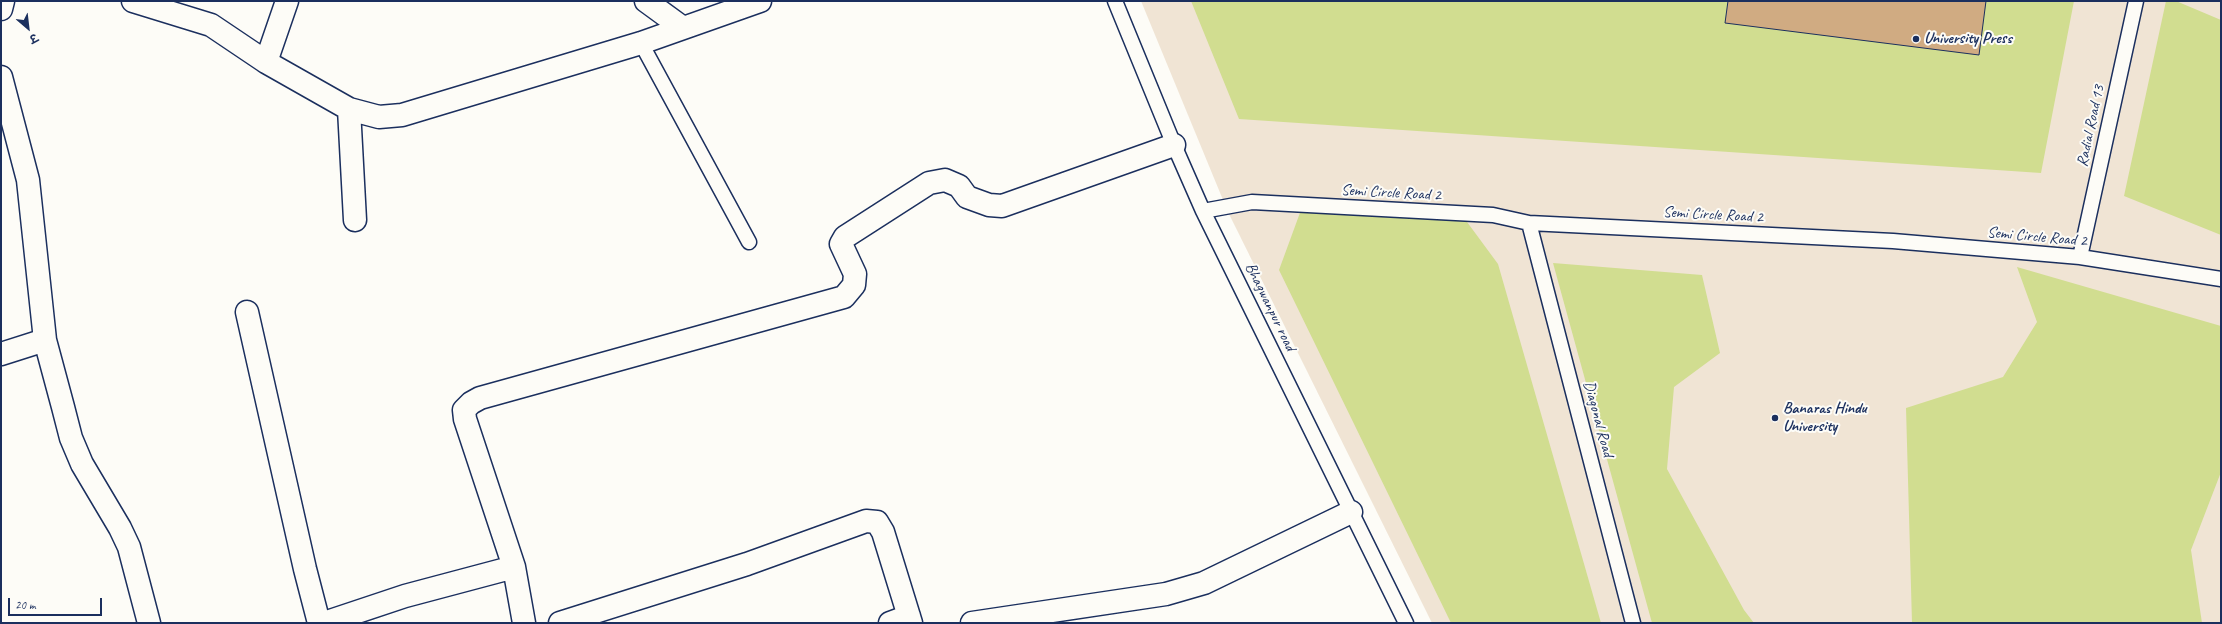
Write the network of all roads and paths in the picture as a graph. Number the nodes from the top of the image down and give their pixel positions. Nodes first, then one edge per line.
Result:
1 (3, 1) edge
2 (133, 1) edge
3 (288, 1) edge
4 (646, 1) edge
5 (760, 1) edge
6 (1115, 1) edge
7 (2136, 1) edge
8 (1, 9) edge
9 (683, 28) junction
10 (641, 43) junction
11 (266, 62) junction
12 (1, 82) edge
13 (349, 110) junction
14 (1174, 145) junction
15 (1203, 211) junction
16 (355, 220) dead end
17 (1529, 223) junction
18 (749, 242) dead end
19 (2080, 257) junction
20 (2221, 280) edge
21 (247, 312) dead end
22 (45, 340) junction
23 (1, 354) edge
24 (1352, 512) junction
25 (514, 567) junction
26 (903, 621) edge
27 (149, 623) edge
28 (319, 623) edge
29 (324, 623) edge
30 (524, 623) edge
31 (560, 623) edge
32 (972, 623) edge
33 (1406, 623) edge
34 (1633, 623) edge

1 - 8 street
2 - 11 street
3 - 11 street
4 - 9 street
5 - 9 street
6 - 14 lane, Bhagwanpur road
7 - 19 lane, Radial Road 13
9 - 10 street
10 - 13 street
10 - 18 lane
11 - 13 street
12 - 22 street
13 - 16 street
14 - 15 lane, Bhagwanpur road
14 - 25 street
15 - 17 lane, Semi Circle Road 2
15 - 24 lane, Bhagwanpur road
17 - 19 lane, Semi Circle Road 2
17 - 34 lane, Diagonal Road
19 - 20 lane, Semi Circle Road 2
21 - 28 street
22 - 23 street
22 - 27 street
24 - 32 street
24 - 33 lane, Bhagwanpur road
25 - 29 street
25 - 30 street
26 - 31 street

